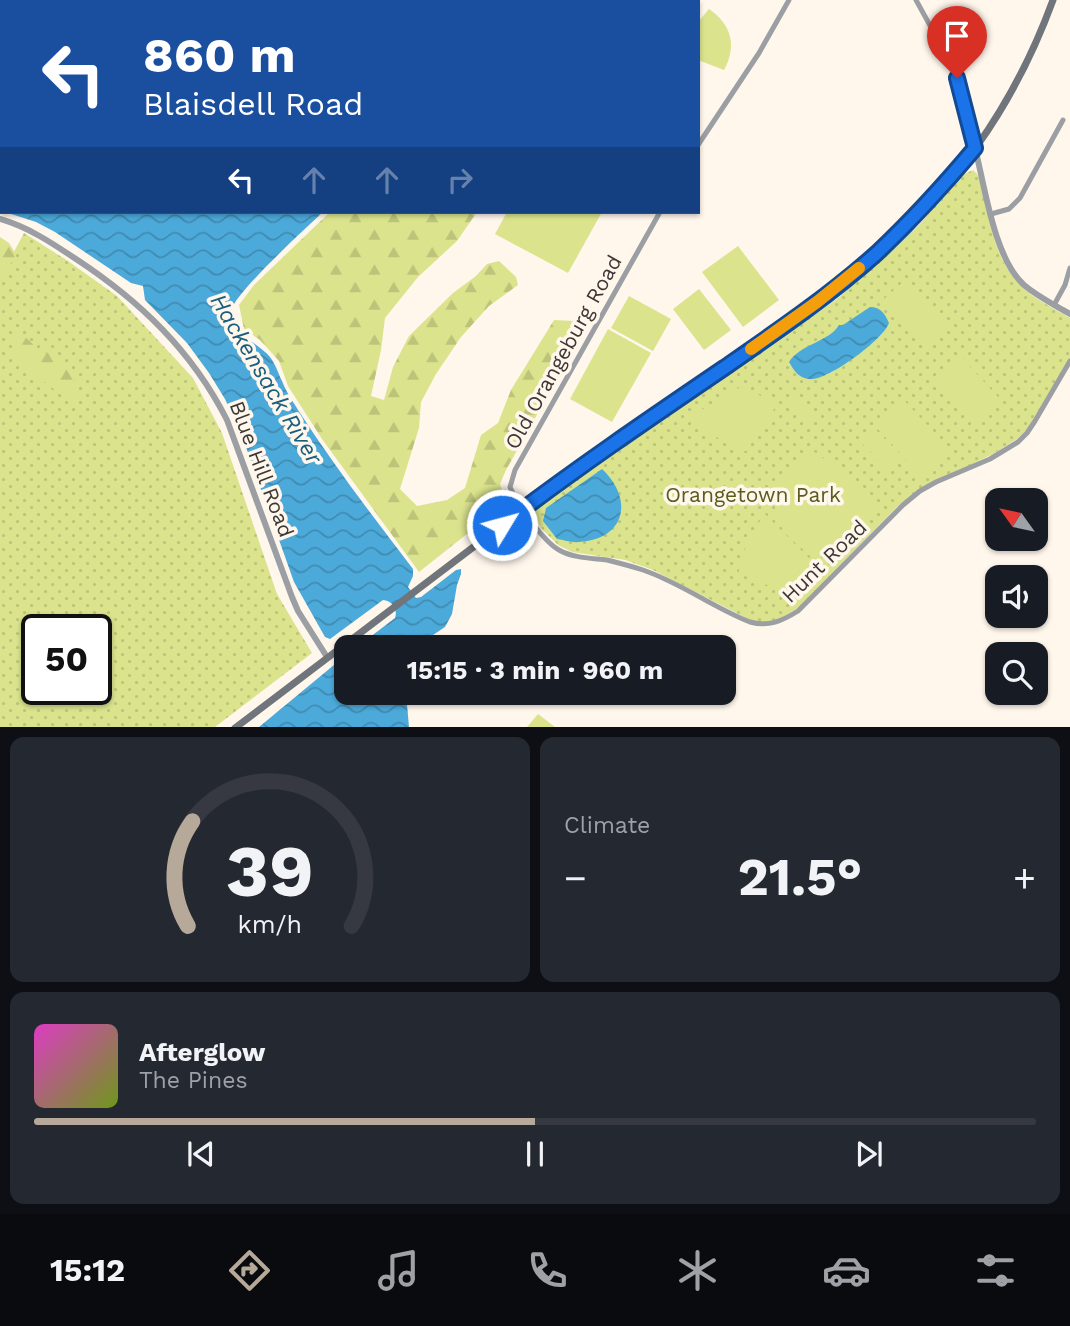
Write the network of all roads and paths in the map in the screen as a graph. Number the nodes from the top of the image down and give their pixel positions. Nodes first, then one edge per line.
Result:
1 (789, 0) edge
2 (916, 0) edge
3 (1054, 0) edge
4 (1063, 120) dead end
5 (700, 142) edge
6 (975, 148) junction
7 (659, 214) edge
8 (992, 214) junction
9 (0, 219) edge
10 (1070, 268) edge
11 (1054, 304) junction
12 (1070, 314) edge
13 (1070, 362) edge
14 (523, 508) junction
15 (327, 657) junction
16 (235, 727) edge

1 - 5 street
2 - 6 street
3 - 6 main road
4 - 8 street
6 - 8 street
6 - 14 main road
7 - 14 street, Old Orangeburg Road
8 - 11 street
9 - 15 street, Blue Hill Road
10 - 11 street
11 - 12 street
13 - 14 street, Hunt Road
14 - 15 main road
15 - 16 main road

